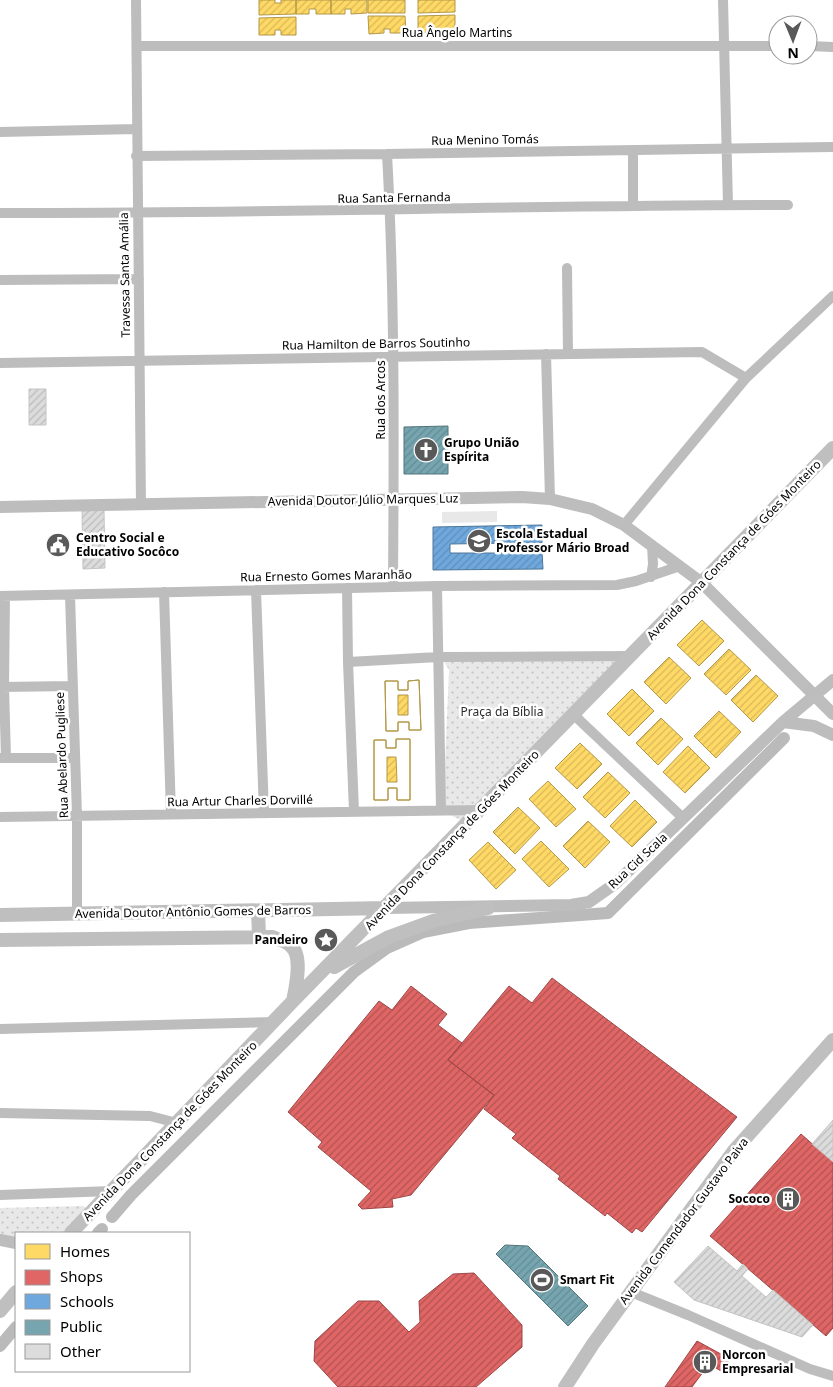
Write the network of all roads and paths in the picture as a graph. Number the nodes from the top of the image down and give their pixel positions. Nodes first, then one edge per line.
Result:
1 (136, 0) edge
2 (724, 0) edge
3 (724, 45) junction
4 (137, 46) junction
5 (768, 46) edge
6 (818, 46) edge
7 (833, 47) edge
8 (136, 129) junction
9 (0, 132) edge
10 (833, 146) edge
11 (728, 149) junction
12 (633, 151) junction
13 (387, 154) junction
14 (136, 156) junction
15 (728, 204) junction
16 (788, 204) dead end
17 (633, 205) junction
18 (390, 210) junction
19 (0, 213) edge
20 (137, 214) junction
21 (567, 268) dead end
22 (139, 279) junction
23 (0, 280) edge
24 (833, 296) edge
25 (546, 354) junction
26 (568, 354) junction
27 (394, 356) junction
28 (138, 360) junction
29 (0, 362) edge
30 (746, 378) junction
31 (833, 448) edge
32 (394, 499) junction
33 (550, 499) junction
34 (141, 505) junction
35 (0, 507) edge
36 (624, 525) junction
37 (652, 546) junction
38 (680, 566) junction
39 (651, 576) junction
40 (702, 583) junction
41 (437, 586) junction
42 (394, 587) junction
43 (347, 588) junction
44 (256, 590) junction
45 (164, 592) junction
46 (70, 594) junction
47 (3, 596) edge
48 (632, 656) junction
49 (438, 658) junction
50 (348, 662) junction
51 (833, 680) edge
52 (73, 686) junction
53 (2, 687) edge
54 (813, 695) junction
55 (833, 714) edge
56 (574, 715) junction
57 (783, 722) junction
58 (833, 735) edge
59 (3, 758) edge
60 (75, 758) junction
61 (441, 810) junction
62 (480, 810) junction
63 (354, 812) junction
64 (264, 813) junction
65 (171, 814) junction
66 (77, 816) junction
67 (0, 817) edge
68 (684, 818) junction
69 (386, 908) junction
70 (488, 908) junction
71 (258, 911) junction
72 (77, 914) junction
73 (0, 915) edge
74 (259, 936) junction
75 (0, 940) edge
76 (320, 974) junction
77 (293, 1001) junction
78 (274, 1022) junction
79 (0, 1028) edge
80 (833, 1040) edge
81 (0, 1113) edge
82 (177, 1123) junction
83 (112, 1191) junction
84 (0, 1195) edge
85 (72, 1232) edge
86 (0, 1240) edge
87 (15, 1243) edge
88 (631, 1292) junction
89 (15, 1293) edge
90 (0, 1311) edge
91 (833, 1376) edge
92 (565, 1387) edge

1 - 4 street, Travessa Santa Amália
2 - 3 street
3 - 4 street, Rua Ângelo Martins
3 - 5 street, Rua Ângelo Martins
3 - 11 street
4 - 8 street, Travessa Santa Amália
6 - 7 street
8 - 9 street
8 - 14 street, Travessa Santa Amália
10 - 11 street, Rua Menino Tomás
11 - 12 street, Rua Menino Tomás
11 - 15 street
12 - 13 street, Rua Menino Tomás
12 - 17 street
13 - 14 street, Rua Menino Tomás
13 - 18 street, Rua dos Arcos
14 - 20 street, Travessa Santa Amália
15 - 16 street, Rua Santa Fernanda
15 - 17 street, Rua Santa Fernanda
17 - 18 street, Rua Santa Fernanda
18 - 20 street, Rua Santa Fernanda
18 - 27 street, Rua dos Arcos
19 - 20 street, Rua Santa Fernanda
20 - 22 street, Travessa Santa Amália
21 - 26 street
22 - 23 street
22 - 28 street, Travessa Santa Amália
24 - 30 street
25 - 26 street, Rua Hamilton de Barros Soutinho
25 - 27 street, Rua Hamilton de Barros Soutinho
25 - 33 street
26 - 30 street, Rua Hamilton de Barros Soutinho
27 - 28 street, Rua Hamilton de Barros Soutinho
27 - 32 street, Rua dos Arcos
28 - 29 street, Rua Hamilton de Barros Soutinho
28 - 34 street, Travessa Santa Amália
30 - 36 street
31 - 40 main road, Avenida Dona Constança de Góes Monteiro
32 - 33 street, Avenida Doutor Júlio Marques Luz
32 - 34 street, Avenida Doutor Júlio Marques Luz
32 - 42 street, Rua dos Arcos
33 - 36 street, Avenida Doutor Júlio Marques Luz
34 - 35 street, Avenida Doutor Júlio Marques Luz
36 - 37 street, Avenida Doutor Júlio Marques Luz
37 - 38 street, Avenida Doutor Júlio Marques Luz
37 - 39 street
38 - 39 street, Rua Ernesto Gomes Maranhão
38 - 40 street, Avenida Doutor Júlio Marques Luz
39 - 41 street, Rua Ernesto Gomes Maranhão
40 - 48 main road, Avenida Dona Constança de Góes Monteiro
40 - 54 street, Avenida Doutor Júlio Marques Luz
41 - 42 street, Rua Ernesto Gomes Maranhão
41 - 49 street
42 - 43 street, Rua Ernesto Gomes Maranhão
43 - 44 street, Rua Ernesto Gomes Maranhão
43 - 50 street
44 - 45 street, Rua Ernesto Gomes Maranhão
44 - 64 street
45 - 46 street, Rua Ernesto Gomes Maranhão
45 - 65 street
46 - 47 street, Rua Ernesto Gomes Maranhão
46 - 52 street, Rua Abelardo Pugliese
47 - 53 street
48 - 49 street
48 - 56 main road, Avenida Dona Constança de Góes Monteiro
49 - 50 street
49 - 61 street
50 - 63 street
51 - 54 street, Rua Cid Scala
52 - 53 street
52 - 60 street, Rua Abelardo Pugliese
53 - 59 street
54 - 55 street, Avenida Doutor Júlio Marques Luz
54 - 57 street, Rua Cid Scala
56 - 62 main road, Avenida Dona Constança de Góes Monteiro
56 - 68 street
57 - 58 street
57 - 68 street, Rua Cid Scala
59 - 60 street
60 - 66 street, Rua Abelardo Pugliese
61 - 62 street, Rua Artur Charles Dorvillé
61 - 63 street, Rua Artur Charles Dorvillé
62 - 69 main road, Avenida Dona Constança de Góes Monteiro
63 - 64 street, Rua Artur Charles Dorvillé
64 - 65 street, Rua Artur Charles Dorvillé
65 - 66 street, Rua Artur Charles Dorvillé
66 - 67 street, Rua Artur Charles Dorvillé
66 - 72 street, Rua Abelardo Pugliese
68 - 70 street, Rua Cid Scala
69 - 70 street, Rua Cid Scala
69 - 71 main road, Avenida Doutor Antônio Gomes de Barros
69 - 76 main road, Avenida Dona Constança de Góes Monteiro
70 - 76 main road
71 - 72 main road, Avenida Doutor Antônio Gomes de Barros
71 - 74 main road
72 - 73 main road, Avenida Doutor Antônio Gomes de Barros
74 - 75 main road, Avenida Doutor Antônio Gomes de Barros
74 - 77 main road, Avenida Doutor Antônio Gomes de Barros
76 - 77 main road, Avenida Dona Constança de Góes Monteiro
77 - 78 main road, Avenida Dona Constança de Góes Monteiro
78 - 79 street
78 - 82 main road, Avenida Dona Constança de Góes Monteiro
80 - 88 main road, Avenida Comendador Gustavo Paiva
81 - 82 street
82 - 83 main road, Avenida Dona Constança de Góes Monteiro
83 - 84 street
83 - 85 main road, Avenida Dona Constança de Góes Monteiro
86 - 87 street
88 - 91 street
88 - 92 main road, Avenida Comendador Gustavo Paiva
89 - 90 main road

